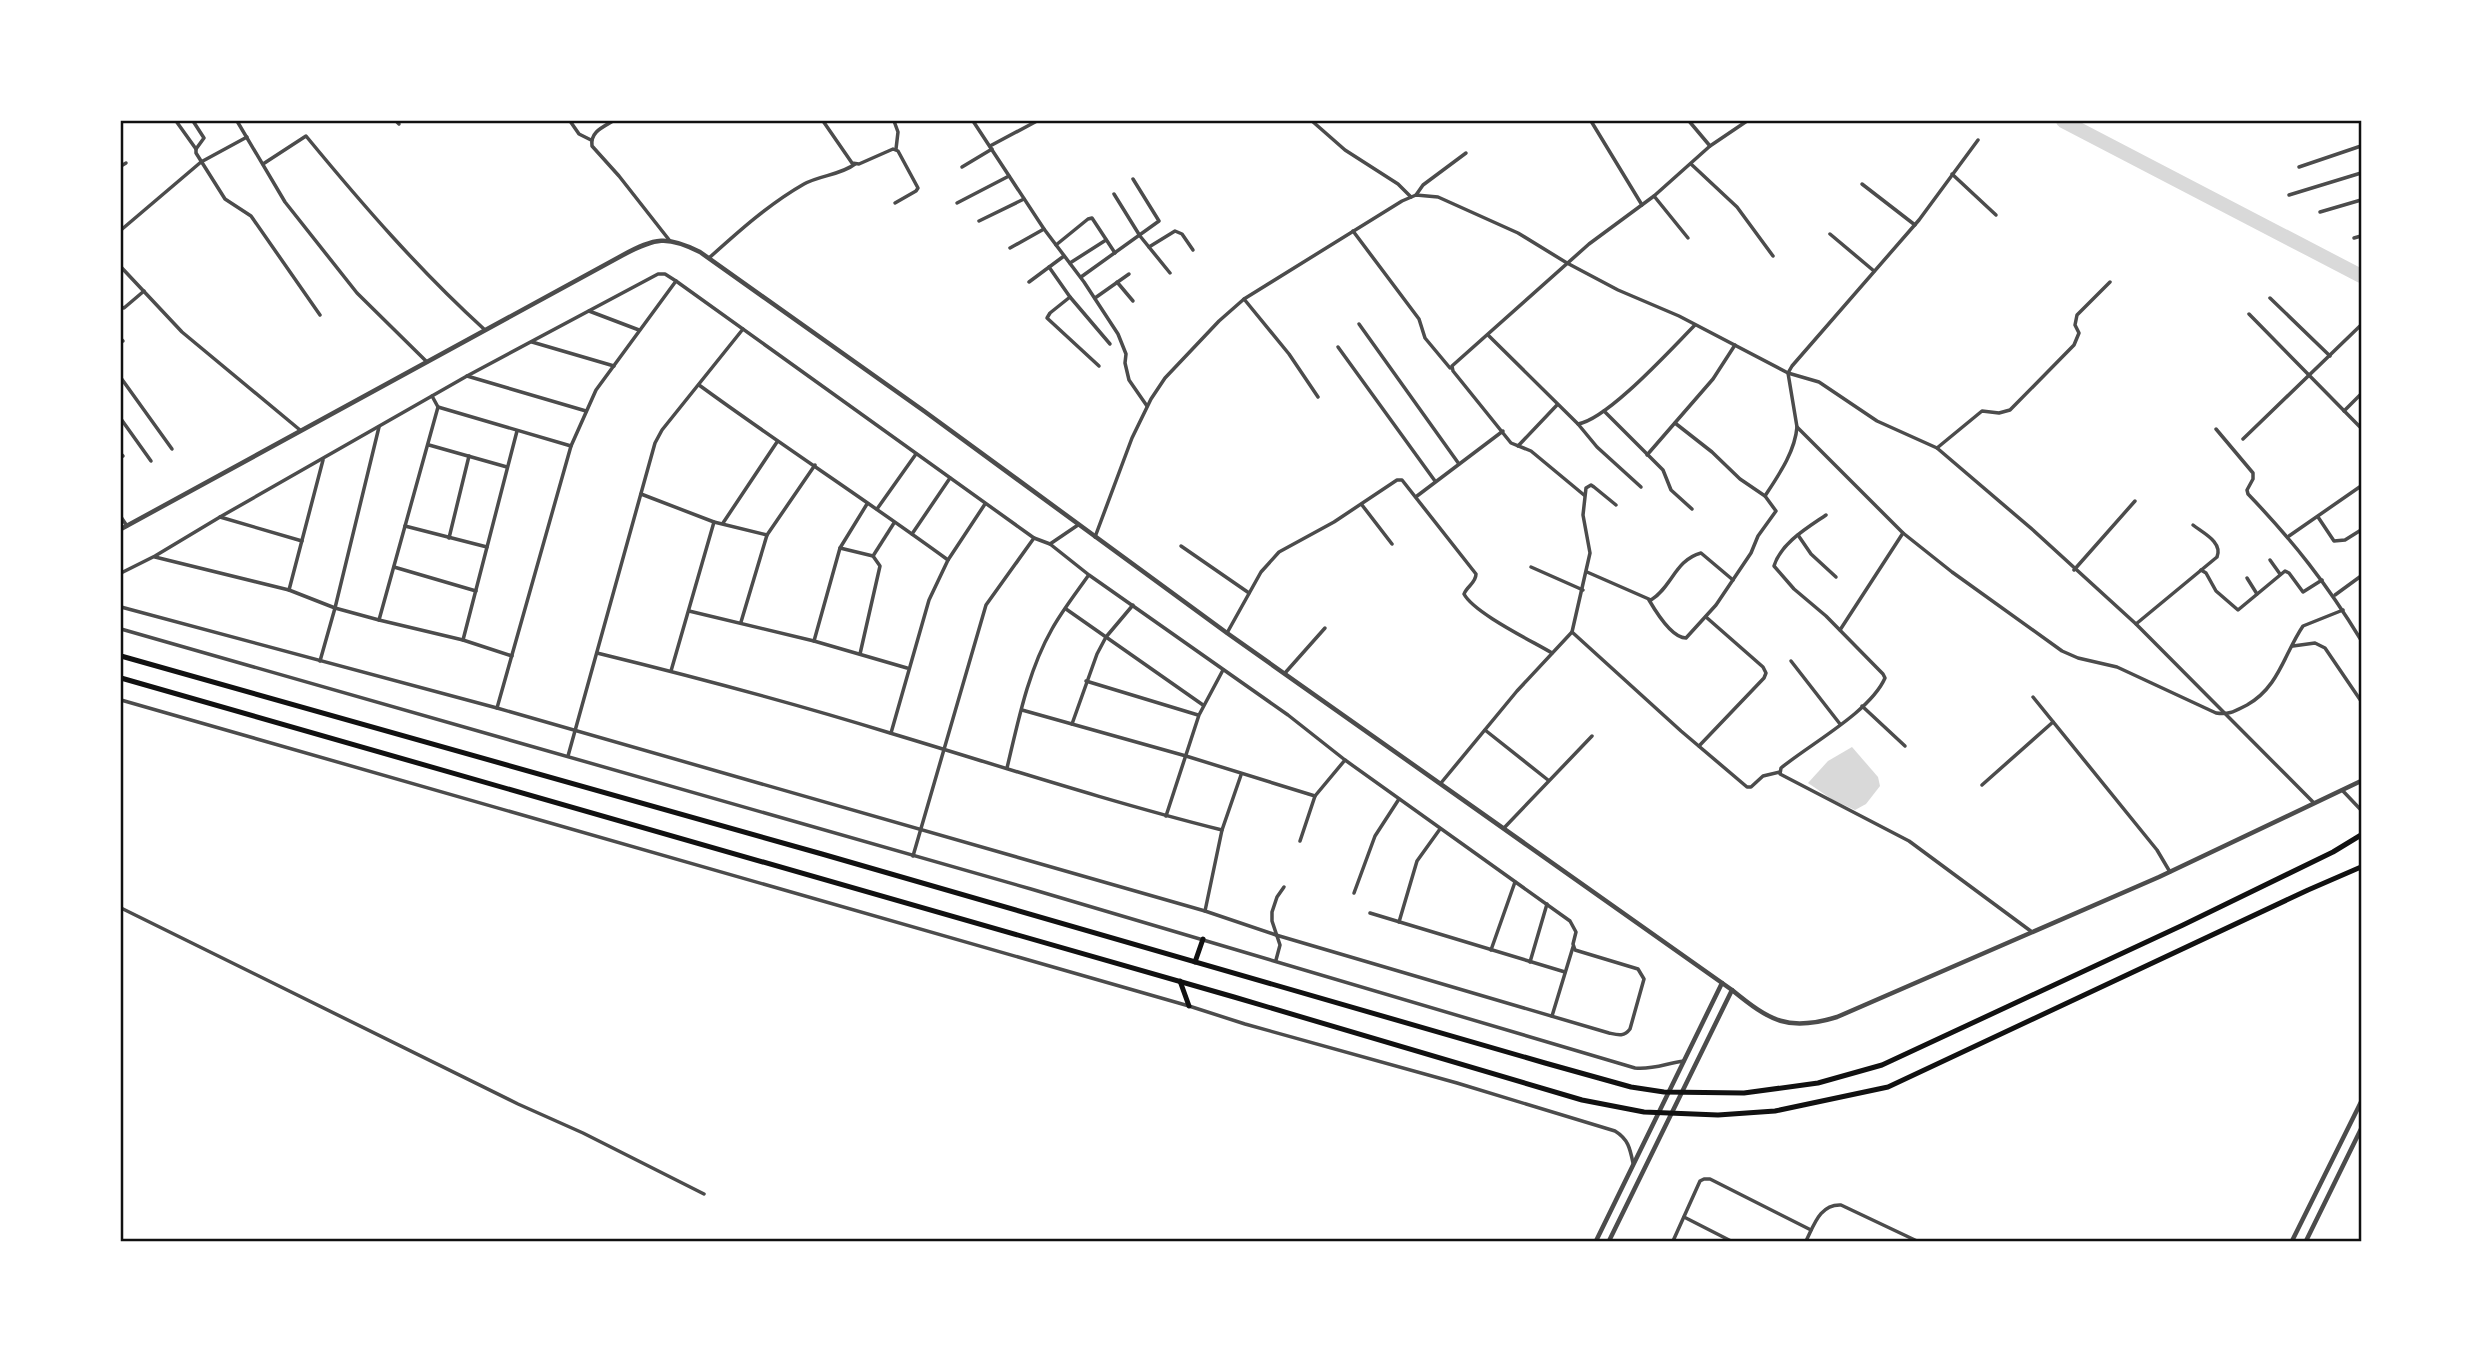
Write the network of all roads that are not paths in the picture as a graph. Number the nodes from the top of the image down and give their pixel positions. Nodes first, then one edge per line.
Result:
1 (176, 121) edge
2 (193, 121) edge
3 (237, 121) edge
4 (570, 121) edge
5 (613, 121) edge
6 (822, 121) edge
7 (894, 121) edge
8 (973, 121) edge
9 (1037, 121) edge
10 (1312, 121) edge
11 (1591, 121) edge
12 (1689, 121) edge
13 (1747, 121) edge
14 (247, 137) junction
15 (591, 139) junction
16 (1978, 140) dead end
17 (1710, 146) junction
18 (2361, 146) edge
19 (991, 148) junction
20 (195, 149) junction
21 (896, 149) junction
22 (1466, 153) dead end
23 (201, 162) junction
24 (126, 163) dead end
25 (263, 164) junction
26 (855, 164) junction
27 (1691, 164) junction
28 (121, 166) edge
29 (962, 167) dead end
30 (2299, 167) dead end
31 (2361, 173) edge
32 (1952, 174) junction
33 (1009, 176) junction
34 (1133, 179) dead end
35 (1863, 184) dead end
36 (1114, 194) dead end
37 (1416, 195) junction
38 (2289, 195) dead end
39 (1654, 196) junction
40 (1411, 197) junction
41 (1024, 199) junction
42 (2361, 200) edge
43 (895, 203) dead end
44 (957, 203) dead end
45 (1642, 205) junction
46 (2320, 212) dead end
47 (1996, 215) dead end
48 (979, 221) dead end
49 (1915, 225) junction
50 (1044, 229) junction
51 (121, 230) edge
52 (1353, 231) junction
53 (1830, 234) dead end
54 (1140, 236) junction
55 (2361, 236) edge
56 (1688, 238) dead end
57 (2354, 238) dead end
58 (1107, 239) junction
59 (670, 241) junction
60 (1056, 245) junction
61 (1149, 247) junction
62 (1010, 248) dead end
63 (1193, 250) dead end
64 (1115, 253) junction
65 (1064, 256) junction
66 (1773, 256) dead end
67 (709, 258) junction
68 (1567, 262) junction
69 (1070, 263) junction
70 (121, 267) edge
71 (1049, 267) junction
72 (1874, 271) junction
73 (1170, 273) dead end
74 (1129, 274) dead end
75 (1081, 277) junction
76 (676, 281) junction
77 (1029, 282) dead end
78 (1117, 282) junction
79 (2110, 282) dead end
80 (144, 291) junction
81 (1070, 297) junction
82 (1095, 298) junction
83 (2270, 298) dead end
84 (1244, 299) junction
85 (1133, 301) dead end
86 (121, 307) edge
87 (589, 311) junction
88 (2249, 314) dead end
89 (320, 315) dead end
90 (1359, 324) dead end
91 (1696, 325) junction
92 (2361, 325) edge
93 (486, 330) junction
94 (639, 330) junction
95 (743, 330) junction
96 (1488, 335) junction
97 (532, 342) junction
98 (1110, 344) dead end
99 (1735, 345) junction
100 (1338, 346) dead end
101 (2330, 356) junction
102 (427, 362) junction
103 (614, 366) junction
104 (1099, 366) dead end
105 (1452, 369) junction
106 (1788, 373) junction
107 (467, 376) junction
108 (2310, 376) junction
109 (121, 379) edge
110 (699, 384) junction
111 (2361, 394) edge
112 (432, 396) junction
113 (1318, 397) dead end
114 (1557, 405) junction
115 (438, 407) junction
116 (1147, 407) junction
117 (586, 411) junction
118 (1604, 411) junction
119 (2344, 411) junction
120 (121, 419) edge
121 (1675, 423) junction
122 (1578, 424) junction
123 (379, 427) junction
124 (1797, 427) junction
125 (2361, 428) edge
126 (2216, 429) dead end
127 (300, 430) junction
128 (517, 431) junction
129 (1503, 431) junction
130 (2243, 439) dead end
131 (777, 442) junction
132 (429, 445) junction
133 (571, 446) junction
134 (1518, 446) junction
135 (1937, 448) junction
136 (172, 449) dead end
137 (916, 454) junction
138 (1647, 455) junction
139 (469, 456) junction
140 (323, 458) junction
141 (151, 461) dead end
142 (1459, 464) junction
143 (815, 465) junction
144 (507, 467) junction
145 (950, 478) junction
146 (1435, 481) junction
147 (2361, 486) edge
148 (1641, 487) dead end
149 (641, 494) junction
150 (1584, 495) junction
151 (1417, 496) junction
152 (1765, 496) junction
153 (2135, 501) dead end
154 (867, 504) junction
155 (985, 504) junction
156 (1362, 505) junction
157 (1616, 505) dead end
158 (877, 509) junction
159 (1692, 509) dead end
160 (1826, 514) dead end
161 (121, 517) edge
162 (220, 517) junction
163 (2318, 517) junction
164 (714, 522) junction
165 (723, 523) junction
166 (894, 523) junction
167 (1078, 524) junction
168 (2193, 525) dead end
169 (127, 526) junction
170 (405, 526) junction
171 (121, 529) edge
172 (2361, 530) edge
173 (1903, 533) junction
174 (912, 534) junction
175 (767, 535) junction
176 (1797, 535) junction
177 (2289, 536) junction
178 (1095, 537) junction
179 (449, 538) junction
180 (1034, 538) junction
181 (302, 541) junction
182 (1049, 544) junction
183 (1392, 544) dead end
184 (1181, 546) dead end
185 (488, 547) junction
186 (841, 548) junction
187 (155, 556) junction
188 (873, 556) junction
189 (948, 560) junction
190 (2270, 560) dead end
191 (394, 567) junction
192 (1531, 567) dead end
193 (2074, 570) junction
194 (2201, 570) junction
195 (1587, 572) junction
196 (121, 573) edge
197 (2280, 574) junction
198 (1089, 575) junction
199 (2361, 576) edge
200 (1836, 577) dead end
201 (2247, 578) dead end
202 (1733, 580) junction
203 (2322, 580) junction
204 (289, 590) junction
205 (1583, 590) junction
206 (476, 591) junction
207 (1249, 593) junction
208 (2257, 594) junction
209 (2334, 595) junction
210 (1649, 600) junction
211 (1133, 604) junction
212 (121, 607) edge
213 (335, 608) junction
214 (1066, 609) junction
215 (2343, 610) junction
216 (689, 611) junction
217 (1706, 617) junction
218 (379, 620) junction
219 (741, 622) junction
220 (2136, 624) junction
221 (1325, 628) dead end
222 (121, 629) edge
223 (1840, 630) junction
224 (1572, 632) junction
225 (1227, 633) junction
226 (1106, 637) junction
227 (463, 640) junction
228 (2361, 640) edge
229 (814, 641) junction
230 (2293, 646) junction
231 (597, 653) junction
232 (1552, 653) junction
233 (860, 654) junction
234 (121, 656) edge
235 (512, 656) junction
236 (320, 661) junction
237 (1791, 662) dead end
238 (908, 668) junction
239 (1223, 670) junction
240 (671, 671) junction
241 (1285, 673) junction
242 (121, 678) edge
243 (1086, 681) junction
244 (2033, 697) dead end
245 (121, 700) edge
246 (2361, 701) edge
247 (1203, 705) junction
248 (1862, 706) junction
249 (497, 708) junction
250 (1021, 710) junction
251 (1199, 715) junction
252 (2228, 715) junction
253 (2053, 722) junction
254 (1072, 724) junction
255 (1840, 724) junction
256 (1485, 730) junction
257 (575, 732) junction
258 (891, 733) junction
259 (1592, 736) dead end
260 (1699, 746) junction
261 (1905, 746) dead end
262 (942, 750) junction
263 (1186, 755) junction
264 (568, 756) junction
265 (1345, 760) junction
266 (1007, 768) junction
267 (1780, 772) junction
268 (1241, 774) junction
269 (1548, 780) junction
270 (2361, 781) edge
271 (1441, 783) junction
272 (1982, 785) dead end
273 (2342, 790) junction
274 (1315, 796) junction
275 (1399, 799) junction
276 (2315, 803) junction
277 (2361, 810) edge
278 (1167, 816) junction
279 (1440, 828) junction
280 (1504, 828) junction
281 (921, 831) junction
282 (1222, 831) junction
283 (2361, 835) edge
284 (1300, 841) dead end
285 (913, 856) junction
286 (2361, 867) edge
287 (2170, 872) junction
288 (1515, 881) junction
289 (1284, 887) dead end
290 (1354, 893) dead end
291 (1547, 904) junction
292 (121, 908) edge
293 (1205, 911) junction
294 (1370, 913) dead end
295 (1399, 922) junction
296 (2032, 932) junction
297 (1276, 935) junction
298 (1203, 939) junction
299 (1573, 947) junction
300 (1492, 950) junction
301 (1276, 960) junction
302 (1195, 962) junction
303 (1530, 962) junction
304 (1565, 972) junction
305 (1180, 981) junction
306 (1722, 983) junction
307 (1732, 990) junction
308 (1189, 1006) junction
309 (1552, 1016) junction
310 (1684, 1061) junction
311 (2361, 1102) edge
312 (2361, 1129) edge
313 (1633, 1165) junction
314 (704, 1195) dead end
315 (1684, 1217) junction
316 (1811, 1230) junction
317 (1720, 1235) junction
318 (1596, 1241) edge
319 (1609, 1241) edge
320 (1673, 1241) edge
321 (1717, 1241) edge
322 (1731, 1241) edge
323 (1806, 1241) edge
324 (1917, 1241) edge
325 (2292, 1241) edge
326 (2306, 1241) edge

1 - 20 street
2 - 20 street
3 - 14 street
4 - 15 street
5 - 15 street
6 - 26 street
7 - 21 street
8 - 19 street
9 - 19 street
10 - 40 street
11 - 45 street
12 - 17 street
13 - 17 street
14 - 23 street
14 - 25 street
15 - 59 street
16 - 32 street
17 - 27 street
18 - 30 street
19 - 29 street
19 - 33 street
20 - 23 street
21 - 26 street
21 - 43 street
22 - 37 street
23 - 51 street
23 - 89 street
24 - 28 street
25 - 93 street
25 - 102 street
26 - 67 street
27 - 39 street
27 - 66 street
31 - 38 street
32 - 47 street
32 - 49 street
33 - 41 street
33 - 44 street
34 - 54 street
35 - 49 street
36 - 54 street
37 - 40 street
37 - 68 street
39 - 45 street
39 - 56 street
40 - 52 street
41 - 48 street
41 - 50 street
42 - 46 street
45 - 68 street
49 - 72 street
50 - 60 street
50 - 62 street
52 - 84 street
52 - 105 street
53 - 72 street
54 - 61 street
54 - 64 street
55 - 57 street
58 - 60 street
58 - 64 street
58 - 69 street
59 - 67 street
59 - 93 street
60 - 65 street
61 - 63 street
61 - 73 street
64 - 75 street
65 - 69 street
65 - 71 street
67 - 167 street
68 - 91 street
68 - 96 street
69 - 75 street
70 - 80 street
71 - 77 street
71 - 81 street
72 - 106 street
74 - 78 street
75 - 82 street
76 - 87 street
76 - 94 street
76 - 95 street
78 - 82 street
78 - 85 street
79 - 135 street
80 - 86 street
80 - 127 street
81 - 98 street
81 - 104 street
82 - 116 street
83 - 101 street
84 - 113 street
84 - 116 street
87 - 94 street
87 - 97 street
88 - 108 street
90 - 142 street
91 - 99 street
91 - 118 street
92 - 101 street
93 - 102 street
94 - 103 street
95 - 110 street
95 - 137 street
96 - 105 street
96 - 114 street
97 - 103 street
97 - 107 street
99 - 106 street
99 - 121 street
100 - 146 street
101 - 108 street
102 - 127 street
103 - 117 street
105 - 129 street
106 - 124 street
106 - 135 street
107 - 112 street
107 - 117 street
108 - 119 street
108 - 130 street
109 - 136 street
110 - 131 street
110 - 149 street
111 - 119 street
112 - 115 street
112 - 123 street
114 - 122 street
114 - 134 street
115 - 128 street
115 - 132 street
116 - 178 street
117 - 133 street
118 - 122 street
118 - 138 street
119 - 125 street
120 - 141 street
121 - 138 street
121 - 152 street
122 - 148 street
123 - 140 street
123 - 213 street
124 - 152 street
124 - 173 street
126 - 177 street
127 - 169 street
128 - 133 street
128 - 144 street
129 - 134 street
129 - 142 street
131 - 143 street
131 - 165 street
132 - 139 street
132 - 170 street
133 - 235 street
134 - 150 street
135 - 193 street
137 - 145 street
137 - 158 street
138 - 159 street
139 - 144 street
139 - 179 street
140 - 162 street
140 - 181 street
142 - 146 street
143 - 154 street
143 - 175 street
144 - 185 street
145 - 155 street
145 - 174 street
146 - 151 street
147 - 163 street
149 - 164 street
149 - 231 street
150 - 157 street
150 - 195 street
151 - 156 street
151 - 232 street
152 - 202 street
153 - 193 street
154 - 158 street
154 - 186 street
155 - 180 street
155 - 189 street
156 - 183 street
156 - 207 street
158 - 166 street
160 - 176 street
161 - 169 street
162 - 181 street
162 - 187 street
163 - 172 street
163 - 177 street
164 - 165 street
164 - 216 street
165 - 175 street
166 - 174 street
166 - 188 street
167 - 178 street
167 - 182 street
168 - 194 street
169 - 171 street
170 - 179 street
170 - 191 street
173 - 223 street
173 - 252 street
174 - 189 street
175 - 219 street
176 - 200 street
176 - 223 street
177 - 203 street
178 - 225 street
179 - 185 street
180 - 182 street
180 - 262 street
181 - 204 street
182 - 198 street
184 - 207 street
185 - 206 street
186 - 188 street
186 - 229 street
187 - 196 street
187 - 204 street
188 - 233 street
189 - 238 street
190 - 197 street
191 - 206 street
191 - 218 street
192 - 205 street
193 - 220 street
194 - 208 street
194 - 220 street
195 - 205 street
195 - 210 street
197 - 203 street
197 - 208 street
198 - 211 street
198 - 214 street
199 - 209 street
201 - 208 street
202 - 210 street
202 - 217 street
203 - 209 street
204 - 213 street
205 - 224 street
206 - 227 street
207 - 225 street
209 - 215 street
210 - 217 street
211 - 226 street
211 - 239 street
212 - 236 street
213 - 218 street
213 - 236 street
214 - 226 street
214 - 250 street
215 - 228 street
215 - 230 street
216 - 219 street
216 - 240 street
217 - 260 street
218 - 227 street
219 - 229 street
220 - 252 street
221 - 241 street
222 - 264 street
223 - 248 street
224 - 232 street
224 - 260 street
225 - 241 street
226 - 243 street
226 - 247 street
227 - 235 street
229 - 233 street
230 - 246 street
230 - 252 street
231 - 240 street
231 - 257 street
232 - 256 street
233 - 238 street
234 - 302 main road
235 - 249 street
236 - 249 street
237 - 255 street
238 - 258 street
239 - 247 street
239 - 265 street
240 - 258 street
241 - 271 street
242 - 305 main road
243 - 251 street
243 - 254 street
244 - 253 street
245 - 308 street
247 - 251 street
248 - 255 street
248 - 261 street
249 - 257 street
250 - 254 street
250 - 266 street
251 - 263 street
252 - 276 street
253 - 272 street
253 - 287 street
254 - 263 street
255 - 267 street
256 - 269 street
256 - 271 street
257 - 264 street
257 - 281 street
258 - 262 street
259 - 269 street
260 - 267 street
262 - 266 street
262 - 281 street
263 - 268 street
263 - 278 street
264 - 285 street
265 - 274 street
265 - 275 street
266 - 278 street
267 - 296 street
268 - 274 street
268 - 282 street
269 - 280 street
270 - 273 street
271 - 280 street
273 - 276 street
273 - 277 street
274 - 284 street
275 - 279 street
275 - 290 street
276 - 287 street
278 - 282 street
279 - 288 street
279 - 295 street
280 - 306 street
281 - 285 street
281 - 293 street
282 - 293 street
283 - 302 main road
285 - 298 street
286 - 305 main road
287 - 296 street
288 - 291 street
288 - 300 street
289 - 297 street
291 - 299 street
291 - 303 street
292 - 314 street
293 - 297 street
294 - 295 street
295 - 300 street
296 - 307 street
297 - 301 street
297 - 309 street
298 - 301 street
298 - 302 main road
299 - 304 street
299 - 309 street
300 - 303 street
301 - 310 street
303 - 304 street
304 - 309 street
305 - 308 main road
306 - 307 street
306 - 310 street
307 - 319 street
308 - 313 street
310 - 313 street
311 - 325 street
312 - 326 street
313 - 318 street
315 - 316 street
315 - 317 street
315 - 320 street
316 - 323 street
316 - 324 street
317 - 321 street
317 - 322 street

